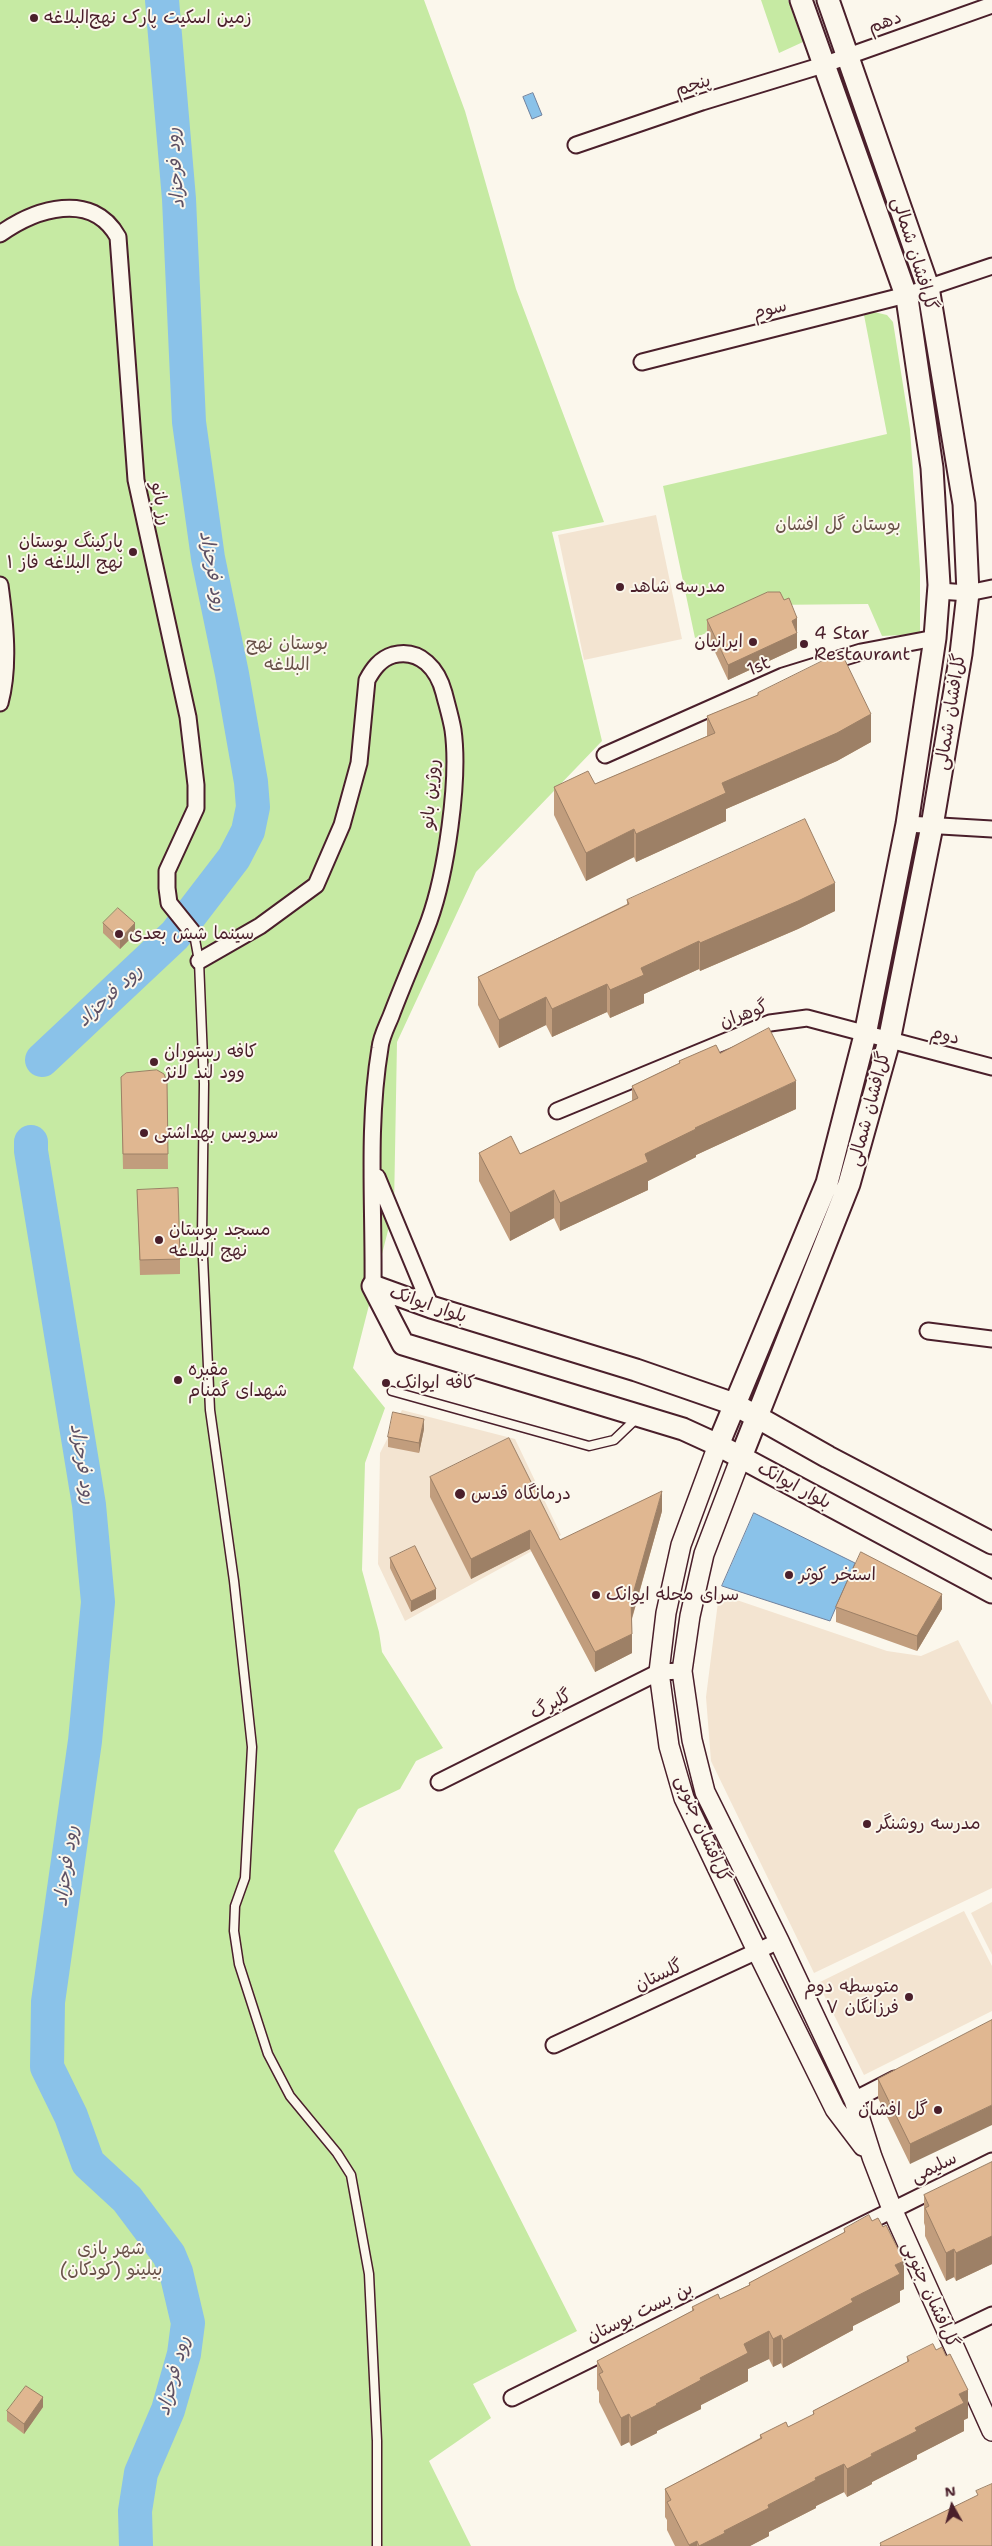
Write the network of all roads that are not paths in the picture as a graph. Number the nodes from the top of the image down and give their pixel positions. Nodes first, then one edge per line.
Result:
1 (801, 0) edge
2 (828, 0) edge
3 (992, 5) edge
4 (848, 57) junction
5 (823, 65) junction
6 (576, 145) dead end
7 (0, 234) edge
8 (992, 266) edge
9 (928, 288) junction
10 (906, 295) junction
11 (642, 362) dead end
12 (0, 585) edge
13 (992, 588) edge
14 (939, 591) junction
15 (968, 593) junction
16 (935, 638) junction
17 (0, 703) edge
18 (605, 755) dead end
19 (907, 824) junction
20 (932, 826) junction
21 (992, 829) edge
22 (194, 934) joint
23 (199, 961) junction
24 (864, 1035) junction
25 (889, 1041) junction
26 (992, 1068) edge
27 (557, 1111) dead end
28 (374, 1170) junction
29 (373, 1286) junction
30 (431, 1307) junction
31 (928, 1331) dead end
32 (992, 1339) edge
33 (392, 1391) dead end
34 (734, 1404) junction
35 (640, 1414) junction
36 (758, 1418) junction
37 (718, 1445) junction
38 (741, 1457) junction
39 (992, 1543) edge
40 (992, 1592) edge
41 (682, 1671) junction
42 (659, 1672) junction
43 (439, 1782) dead end
44 (779, 1941) junction
45 (757, 1951) junction
46 (554, 2045) dead end
47 (906, 2073) edge
48 (854, 2100) junction
49 (872, 2157) junction
50 (992, 2161) edge
51 (892, 2209) junction
52 (992, 2315) edge
53 (948, 2336) junction
54 (512, 2398) dead end
55 (992, 2431) edge
56 (377, 2546) edge

1 - 5 main road, گل‌افشان شمالی
2 - 4 main road, گل‌افشان شمالی
3 - 4 street, دهم
4 - 5 street, دهم
4 - 9 main road, گل‌افشان شمالی
5 - 6 street, پنجم
5 - 10 main road, گل‌افشان شمالی
7 - 22 street, رز بانو
8 - 9 street, سوم
9 - 10 street, سوم
9 - 15 main road, گل‌افشان شمالی
10 - 11 street, سوم
10 - 14 main road, گل‌افشان شمالی
12 - 17 street
13 - 15 street
14 - 15 street
14 - 16 main road, گل‌افشان شمالی
15 - 20 main road, گل‌افشان شمالی
16 - 18 street, 1st
16 - 19 main road, گل‌افشان شمالی
19 - 20 street
19 - 24 main road, گل‌افشان شمالی
20 - 21 street
20 - 25 main road, گل‌افشان شمالی
22 - 23 lane
23 - 28 street, روژین بانو
23 - 56 lane
24 - 25 street, گوهران
24 - 27 street, گوهران
24 - 34 main road, گل‌افشان شمالی
25 - 26 street, دوم
25 - 36 main road, گل‌افشان شمالی
28 - 29 street, روژین بانو
28 - 30 street
29 - 30 main road, بلوار ایوانک
29 - 35 main road, بلوار ایوانک
30 - 34 main road, بلوار ایوانک
31 - 32 street
33 - 35 lane
34 - 36 main road, بلوار ایوانک
34 - 37 main road, گل‌افشان شمالی
35 - 37 main road, بلوار ایوانک
36 - 38 main road, گل‌افشان شمالی
36 - 39 main road, بلوار ایوانک
37 - 38 main road, بلوار ایوانک
37 - 42 street, گل‌افشان جنوبی
38 - 40 main road, بلوار ایوانک
38 - 41 street, گل‌افشان جنوبی
41 - 42 street, گلبرگ
41 - 44 street, گل‌افشان جنوبی
42 - 43 street, گلبرگ
42 - 45 street, گل‌افشان جنوبی
44 - 45 street, گلستان
44 - 48 street, گل‌افشان جنوبی
45 - 46 street, گلستان
45 - 49 street, گل‌افشان جنوبی
47 - 48 street
48 - 49 street, گل‌افشان جنوبی
49 - 51 street, گل‌افشان جنوبی
50 - 51 street, سلیمی
51 - 53 street, گل‌افشان جنوبی
51 - 54 street, بن بست بوستان
52 - 53 street
53 - 55 street, گل‌افشان جنوبی

